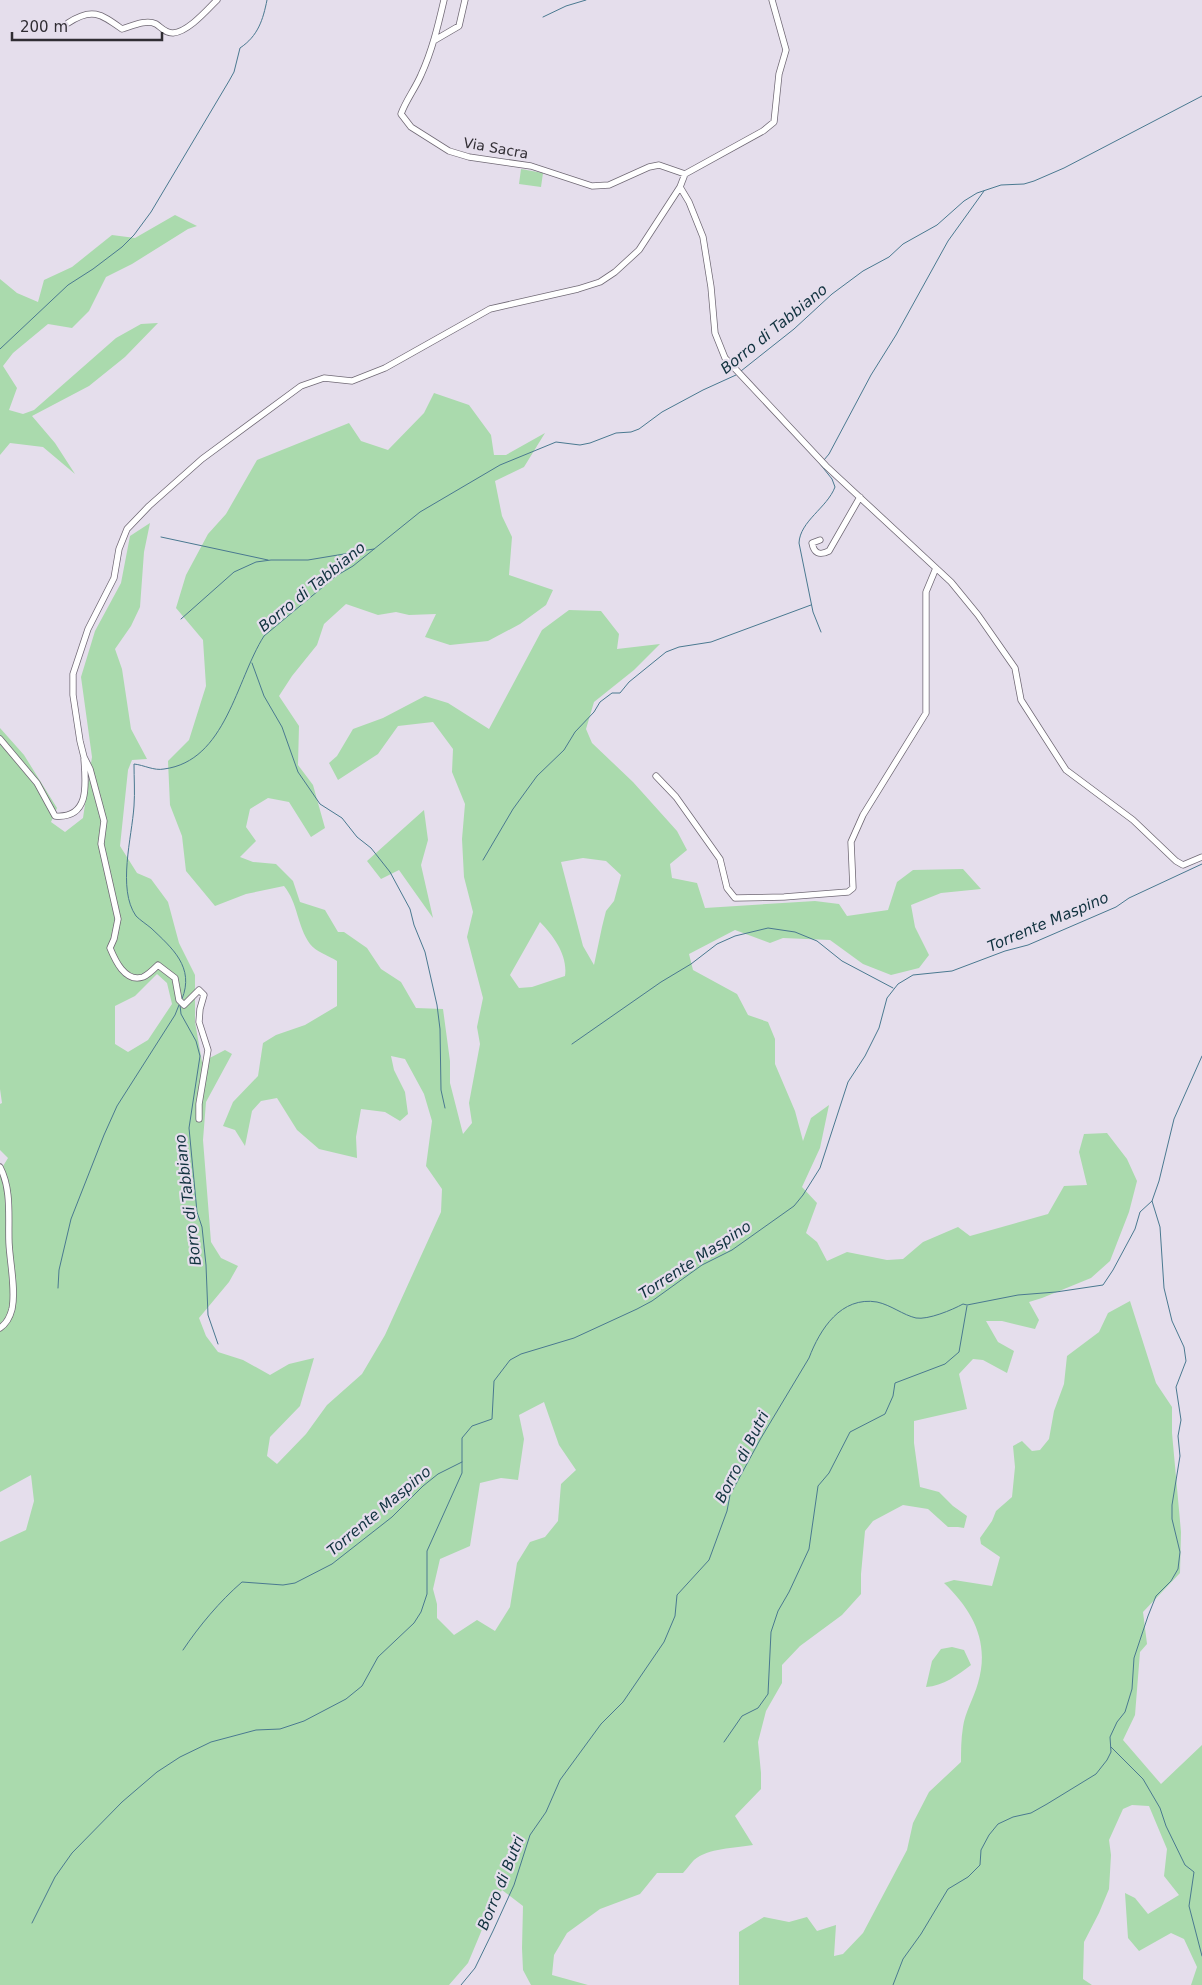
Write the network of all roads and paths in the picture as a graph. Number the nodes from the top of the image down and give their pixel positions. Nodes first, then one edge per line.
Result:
1 (217, 0) edge
2 (444, 0) edge
3 (465, 0) edge
4 (772, 0) edge
5 (68, 24) dead end
6 (435, 40) junction
7 (684, 174) junction
8 (680, 187) junction
9 (860, 497) junction
10 (820, 540) dead end
11 (936, 568) junction
12 (0, 740) edge
13 (84, 757) junction
14 (656, 776) dead end
15 (1202, 857) edge
16 (199, 1119) dead end
17 (0, 1167) edge
18 (0, 1328) edge

1 - 5 street
2 - 6 street, Via Sacra
3 - 6 street
4 - 7 street
6 - 7 street, Via Sacra
7 - 8 street
8 - 9 street
8 - 13 street
9 - 10 street
9 - 11 street
11 - 14 street
11 - 15 street
12 - 13 street
13 - 16 street
17 - 18 street

